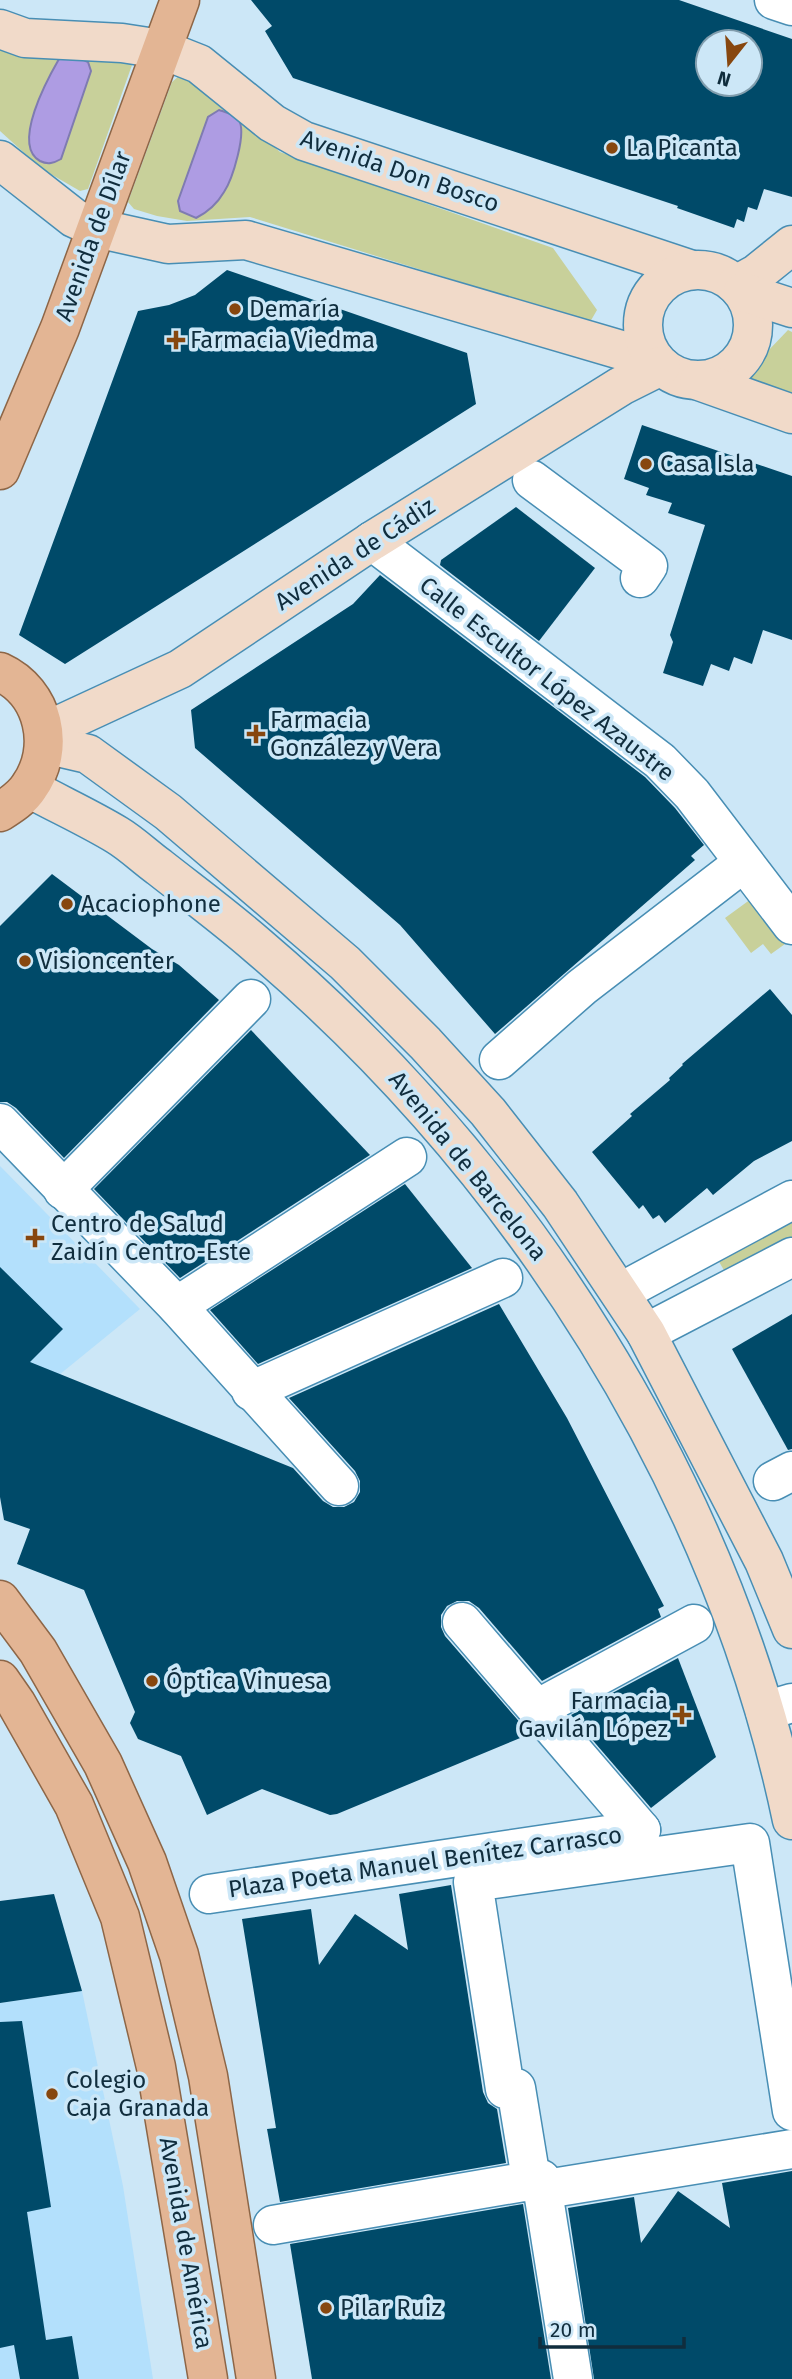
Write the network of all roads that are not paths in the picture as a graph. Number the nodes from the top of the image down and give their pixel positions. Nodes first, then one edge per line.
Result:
1 (180, 0) edge
2 (775, 0) edge
3 (792, 6) edge
4 (0, 29) edge
5 (160, 49) junction
6 (0, 160) edge
7 (96, 228) junction
8 (792, 245) edge
9 (692, 270) junction
10 (740, 289) junction
11 (792, 308) edge
12 (658, 363) junction
13 (699, 381) junction
14 (792, 414) edge
15 (0, 470) edge
16 (532, 480) dead end
17 (372, 541) junction
18 (639, 578) dead end
19 (0, 672) edge
20 (45, 738) junction
21 (14, 800) edge
22 (734, 870) dead end
23 (792, 925) edge
24 (251, 999) dead end
25 (499, 1060) dead end
26 (0, 1123) edge
27 (407, 1157) dead end
28 (63, 1190) junction
29 (792, 1200) edge
30 (792, 1257) edge
31 (503, 1278) dead end
32 (621, 1292) junction
33 (177, 1306) junction
34 (646, 1333) junction
35 (251, 1391) junction
36 (339, 1486) dead end
37 (0, 1600) edge
38 (462, 1622) dead end
39 (694, 1624) dead end
40 (792, 1629) edge
41 (0, 1680) edge
42 (779, 1707) edge
43 (537, 1709) junction
44 (792, 1821) edge
45 (209, 1894) dead end
46 (792, 2112) edge
47 (792, 2149) edge
48 (541, 2179) junction
49 (273, 2225) dead end
50 (208, 2379) edge
51 (256, 2379) edge
52 (573, 2379) edge

1 - 5 main road, Avenida de Dílar
2 - 3 street
4 - 5 main road, Avenida Don Bosco
5 - 7 main road, Avenida de Dílar
5 - 9 main road, Avenida Don Bosco
6 - 7 main road
7 - 12 main road
7 - 15 main road, Avenida de Dílar
8 - 10 main road
9 - 10 main road
9 - 12 main road
10 - 11 main road
10 - 13 main road
12 - 13 main road
12 - 17 main road, Avenida de Cádiz
13 - 14 main road
16 - 18 street
17 - 20 main road, Avenida de Cádiz
17 - 23 street, Calle Escultor López Azaustre
19 - 20 main road
20 - 21 main road
20 - 32 main road, Avenida de Barcelona
21 - 42 main road, Avenida de Barcelona
22 - 25 street
24 - 28 street
26 - 28 street
27 - 33 street, Avenida de Barcelona
28 - 33 street
29 - 32 street
30 - 34 street
31 - 35 street, Avenida de Barcelona
32 - 34 main road, Avenida de Barcelona
33 - 35 street
34 - 40 main road, Avenida de Barcelona
35 - 36 street
37 - 51 main road, Avenida de América
38 - 43 street
39 - 43 street
41 - 50 main road, Avenida de América
42 - 44 main road, Avenida de Barcelona
43 - 45 street, Plaza Poeta Manuel Benítez Carrasco
46 - 48 street, Plaza Poeta Manuel Benítez Carrasco
47 - 48 street
48 - 49 street
48 - 52 street

